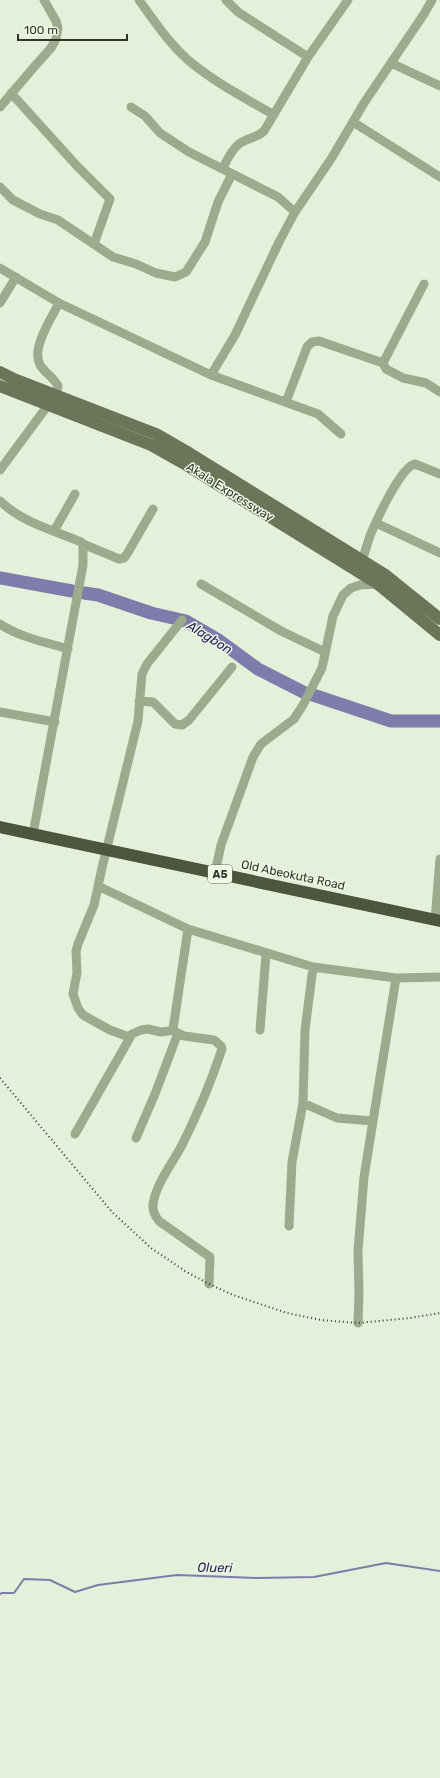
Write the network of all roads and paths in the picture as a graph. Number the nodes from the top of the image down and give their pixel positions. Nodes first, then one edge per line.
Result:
1 (44, 0) edge
2 (139, 0) edge
3 (226, 0) edge
4 (348, 0) edge
5 (432, 0) edge
6 (308, 57) junction
7 (391, 63) junction
8 (440, 86) edge
9 (11, 93) junction
10 (0, 107) edge
11 (131, 107) dead end
12 (274, 115) junction
13 (354, 122) junction
14 (223, 168) junction
15 (232, 174) junction
16 (440, 177) edge
17 (0, 187) edge
18 (295, 212) junction
19 (94, 244) junction
20 (0, 268) edge
21 (16, 277) junction
22 (424, 284) dead end
23 (0, 303) edge
24 (59, 303) junction
25 (383, 363) junction
26 (0, 372) edge
27 (211, 375) junction
28 (426, 383) junction
29 (440, 384) edge
30 (0, 386) edge
31 (440, 392) edge
32 (56, 395) junction
33 (286, 402) junction
34 (48, 405) junction
35 (341, 434) dead end
36 (0, 470) edge
37 (440, 474) edge
38 (75, 494) dead end
39 (0, 501) edge
40 (153, 509) dead end
41 (376, 523) junction
42 (54, 531) junction
43 (84, 544) junction
44 (440, 553) edge
45 (362, 560) junction
46 (381, 579) junction
47 (200, 584) dead end
48 (440, 619) edge
49 (182, 620) dead end
50 (0, 624) edge
51 (440, 635) edge
52 (68, 649) junction
53 (325, 652) junction
54 (232, 668) dead end
55 (139, 701) junction
56 (0, 712) edge
57 (54, 722) junction
58 (0, 827) edge
59 (34, 834) junction
60 (106, 850) junction
61 (440, 859) edge
62 (215, 873) junction
63 (98, 886) junction
64 (438, 920) edge
65 (188, 929) junction
66 (266, 954) junction
67 (313, 967) junction
68 (440, 977) edge
69 (396, 978) junction
70 (260, 1030) dead end
71 (175, 1032) junction
72 (129, 1037) junction
73 (303, 1103) junction
74 (373, 1121) junction
75 (75, 1134) dead end
76 (136, 1138) dead end
77 (289, 1226) dead end
78 (209, 1284) dead end
79 (358, 1323) dead end

1 - 9 street
2 - 12 street
3 - 6 street
4 - 6 street
5 - 7 street
6 - 12 street
7 - 8 street
7 - 13 street
9 - 10 street
9 - 19 street
11 - 14 street
12 - 14 street
13 - 16 street
13 - 18 street
14 - 15 street
15 - 18 street
15 - 19 street
17 - 19 street
18 - 27 street
20 - 21 street
21 - 23 street
21 - 24 street
22 - 25 street
24 - 27 street
24 - 32 street
25 - 28 street
25 - 33 street
26 - 32 main road, Akala Expressway
27 - 33 street
28 - 29 street
28 - 31 street
30 - 34 main road, Akala Expressway
32 - 45 main road, Akala Expressway
33 - 35 street
34 - 36 street
34 - 46 main road, Akala Expressway
37 - 41 street
38 - 42 street
39 - 42 street
40 - 43 street
41 - 44 street
41 - 45 street
42 - 43 street
43 - 52 street
45 - 46 main road, Akala Expressway
46 - 48 main road, Akala Expressway
46 - 51 main road, Akala Expressway
46 - 53 street
47 - 53 street
49 - 55 street
50 - 52 street
52 - 57 street
53 - 62 street
54 - 55 street
55 - 60 street
56 - 57 street
57 - 59 street
58 - 59 highway, Old Abeokuta Road / A5
59 - 60 highway, Old Abeokuta Road / A5
60 - 62 highway, Old Abeokuta Road / A5
60 - 63 street
61 - 64 street
62 - 64 highway, Old Abeokuta Road / A5
63 - 65 street
63 - 72 street
65 - 66 street
65 - 71 street
66 - 67 street
66 - 70 street
67 - 69 street
67 - 73 street
68 - 69 street
69 - 74 street
71 - 72 street
71 - 76 street
71 - 78 street
72 - 75 street
73 - 74 street
73 - 77 street
74 - 79 street

